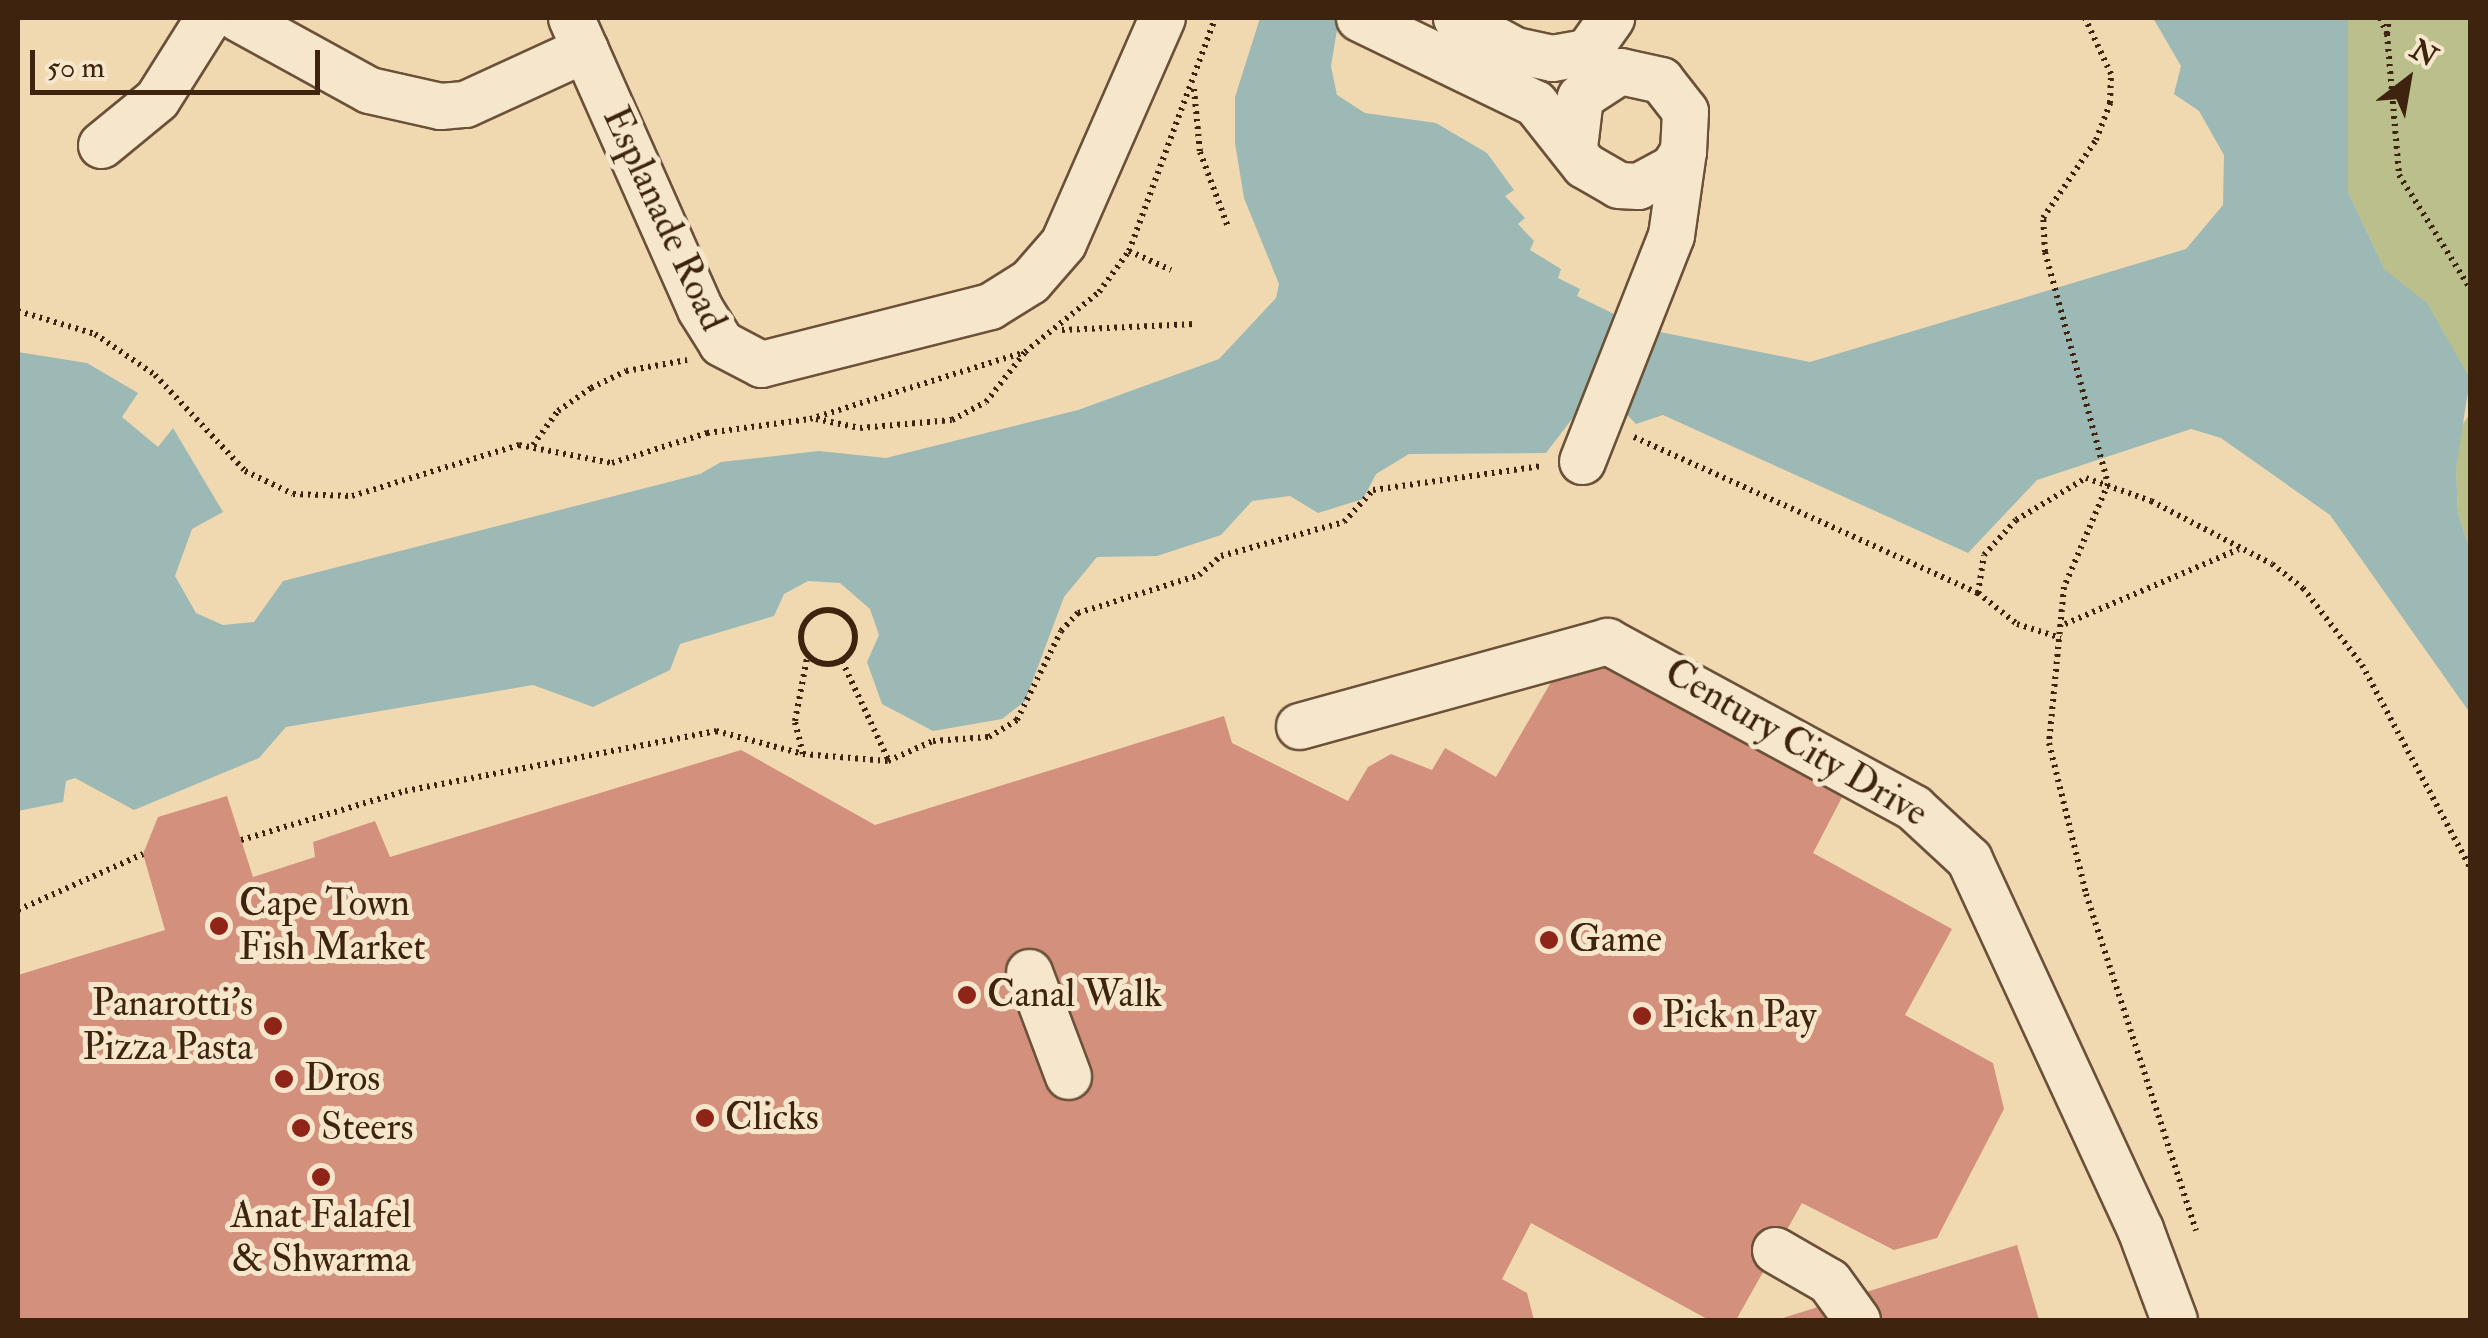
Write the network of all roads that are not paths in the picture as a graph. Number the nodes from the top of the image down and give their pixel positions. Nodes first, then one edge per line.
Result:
1 (208, 18) edge
2 (238, 18) edge
3 (1162, 18) edge
4 (1456, 18) edge
5 (1611, 18) edge
6 (1619, 18) edge
7 (1362, 19) edge
8 (577, 31) edge
9 (1515, 50) junction
10 (1643, 72) junction
11 (1599, 79) junction
12 (101, 145) dead end
13 (1574, 148) junction
14 (1684, 150) junction
15 (1618, 185) junction
16 (1656, 268) junction
17 (1565, 463) road end
18 (1299, 726) dead end
19 (1029, 972) dead end
20 (1068, 1076) dead end
21 (1775, 1250) dead end
22 (1858, 1320) edge
23 (2174, 1320) edge

1 - 12 street
2 - 8 street
3 - 8 street, Esplanade Road
4 - 9 street
5 - 9 street
6 - 10 street
7 - 13 street
9 - 11 street
10 - 11 street
10 - 14 street
11 - 13 street
13 - 15 street
14 - 15 street
14 - 16 street
15 - 16 street
16 - 17 street
18 - 23 street, Century City Drive
19 - 20 street
21 - 22 street

